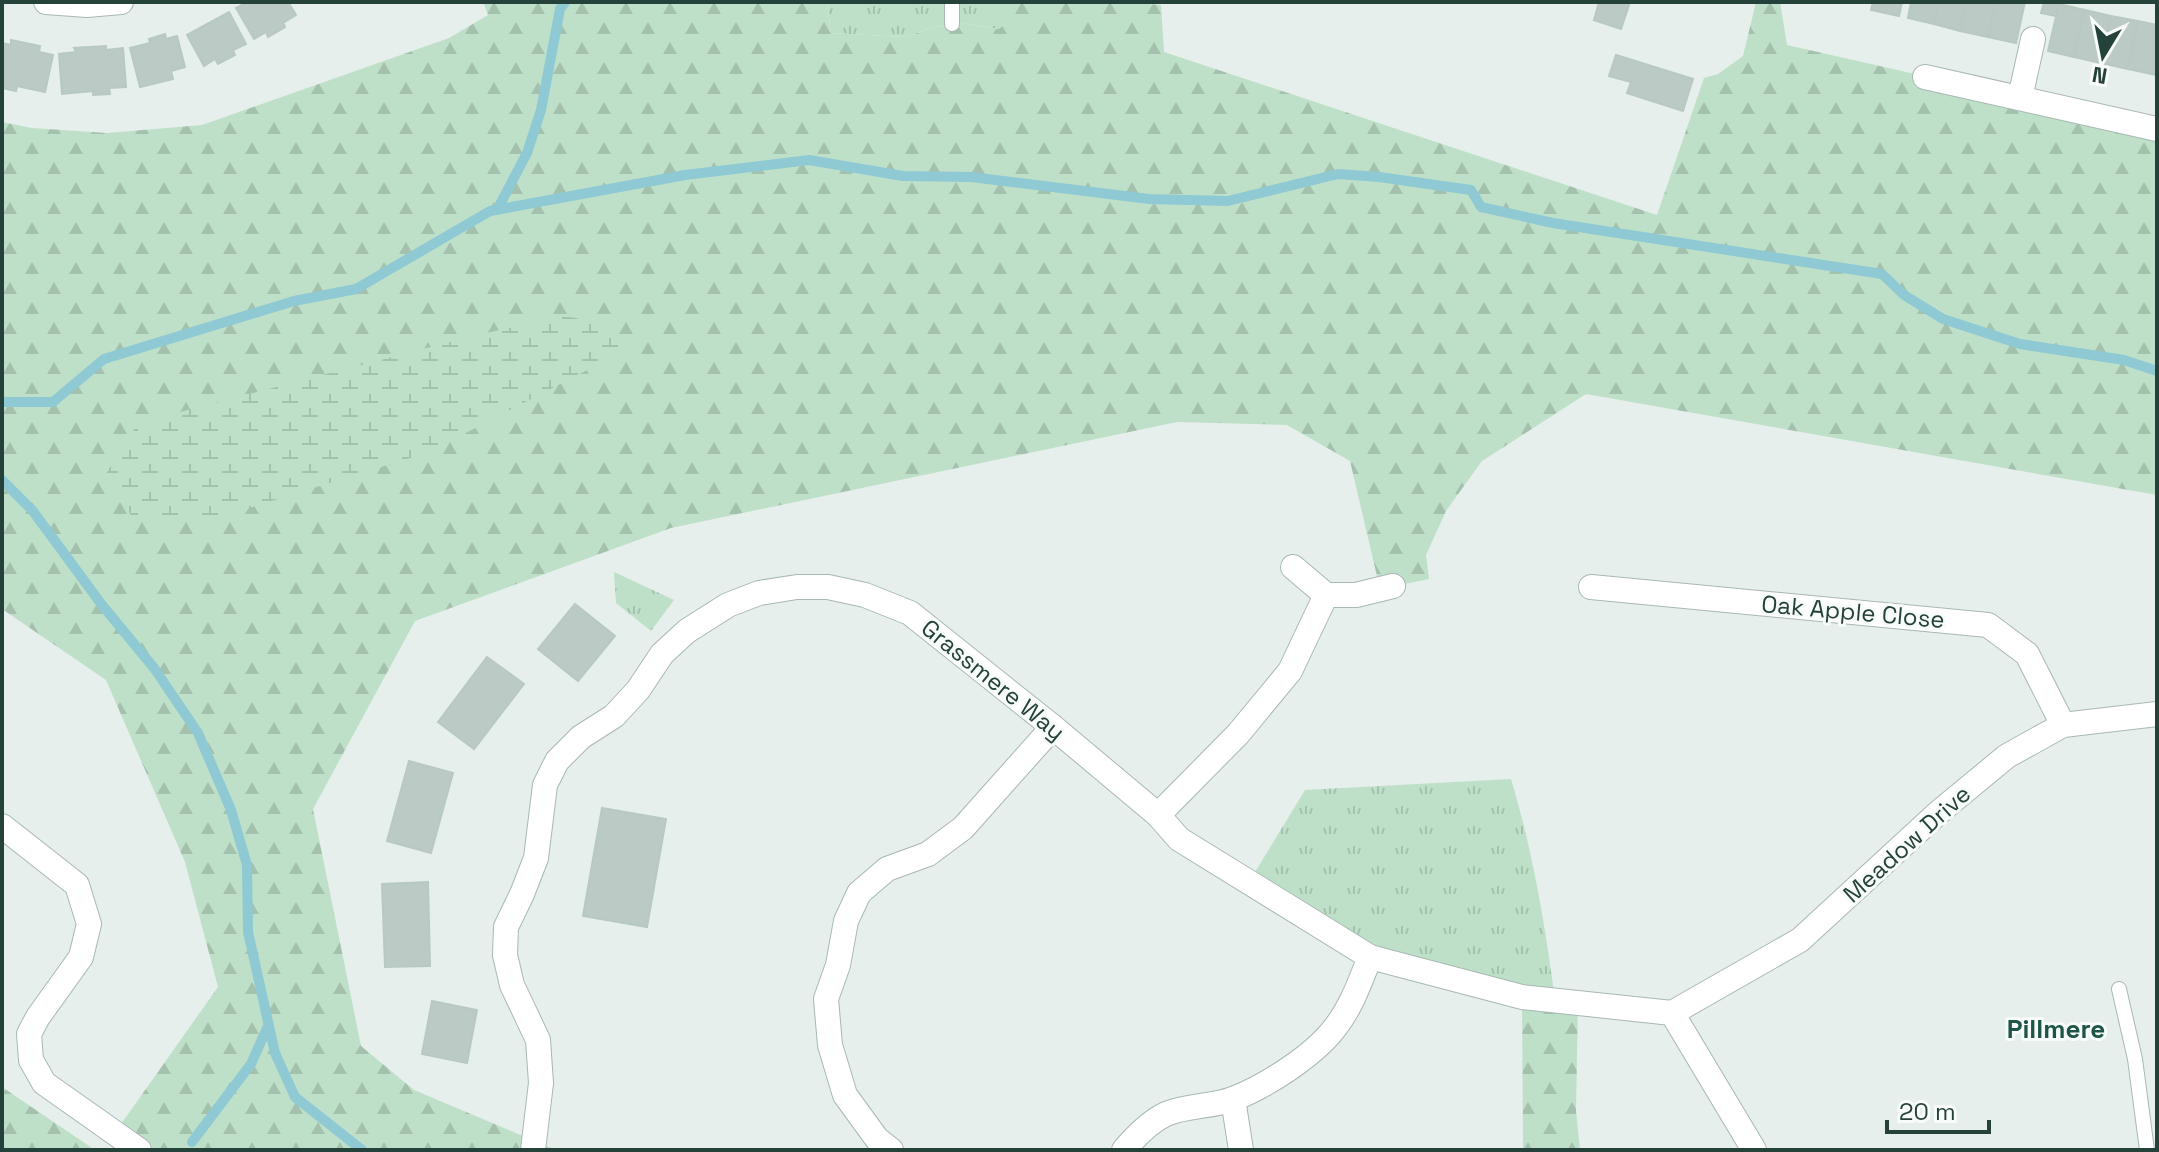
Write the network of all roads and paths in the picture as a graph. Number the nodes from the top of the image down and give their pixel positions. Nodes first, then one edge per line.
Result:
1 (46, 2) edge
2 (121, 2) edge
3 (952, 2) edge
4 (87, 4) edge
5 (952, 24) dead end
6 (2033, 39) dead end
7 (1925, 77) dead end
8 (2020, 98) junction
9 (2157, 129) edge
10 (1293, 567) dead end
11 (1393, 586) dead end
12 (1591, 587) dead end
13 (1326, 595) junction
14 (2157, 714) edge
15 (2063, 725) junction
16 (1053, 727) junction
17 (1158, 815) junction
18 (2, 826) edge
19 (1370, 957) junction
20 (2119, 989) dead end
21 (1672, 1013) junction
22 (1233, 1099) junction
23 (139, 1150) edge
24 (533, 1150) edge
25 (891, 1150) edge
26 (1124, 1150) edge
27 (1241, 1150) edge
28 (1754, 1150) edge
29 (2147, 1150) edge

1 - 4 street
2 - 4 street
3 - 5 lane
6 - 8 street
7 - 8 street
8 - 9 street
10 - 13 street
11 - 13 street
12 - 15 street, Oak Apple Close
13 - 17 street
14 - 15 street, Meadow Drive
15 - 21 street, Meadow Drive
16 - 17 street, Grassmere Way
16 - 24 street, Grassmere Way
16 - 25 street
17 - 19 street, Grassmere Way
18 - 23 street
19 - 21 street, Grassmere Way
19 - 22 street
20 - 29 lane
21 - 28 street
22 - 26 street
22 - 27 street

